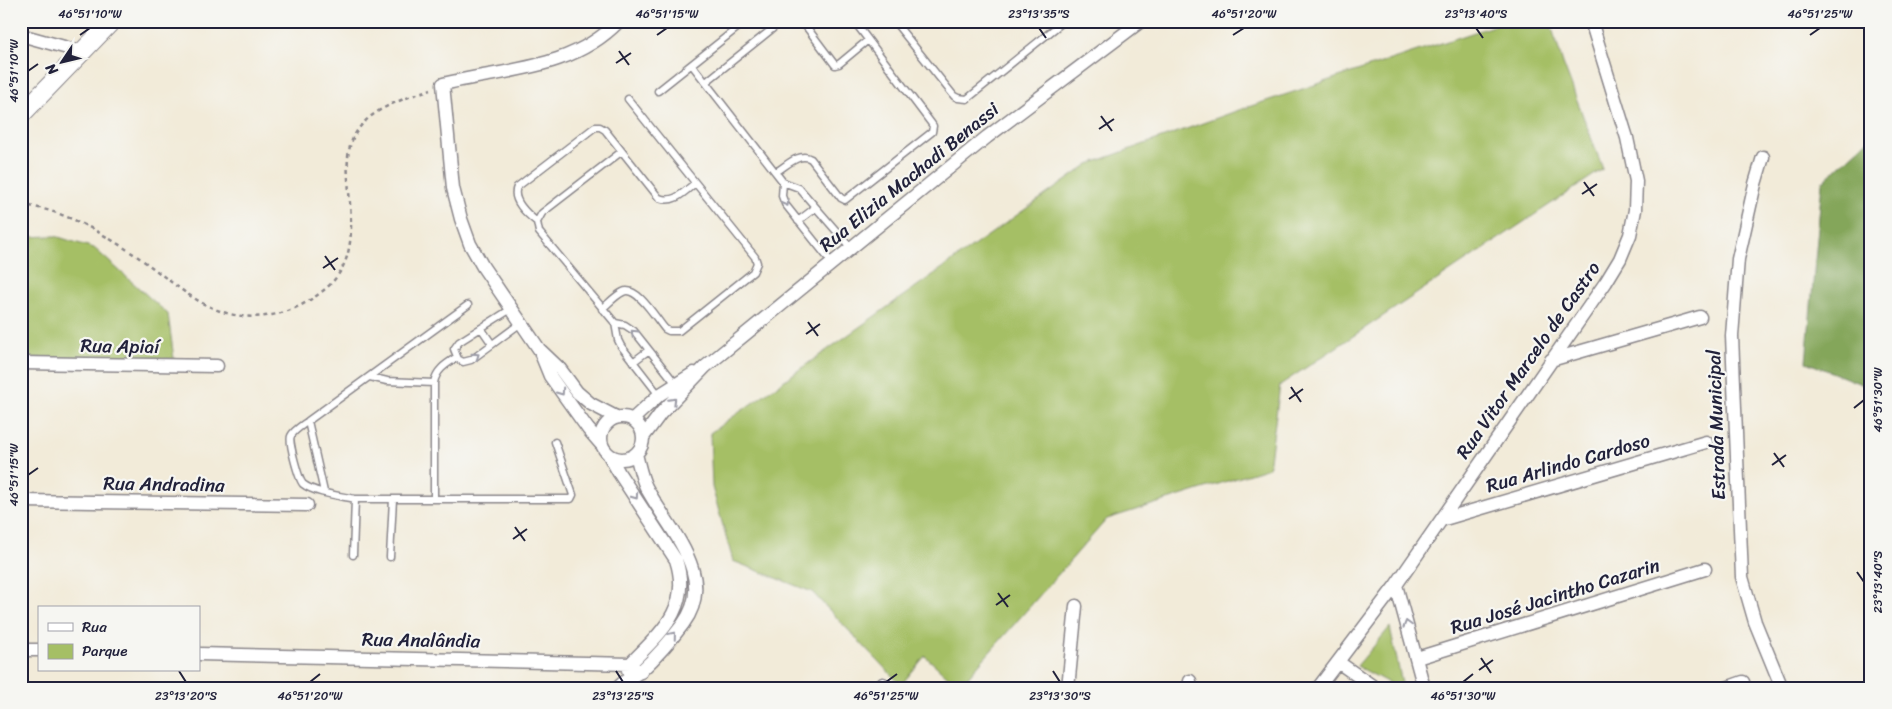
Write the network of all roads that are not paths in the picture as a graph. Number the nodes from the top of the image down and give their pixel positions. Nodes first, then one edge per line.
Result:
1 (112, 21) edge
2 (619, 21) edge
3 (746, 21) edge
4 (782, 21) edge
5 (802, 21) edge
6 (854, 21) edge
7 (894, 21) edge
8 (1064, 21) edge
9 (1141, 21) edge
10 (1591, 21) edge
11 (21, 35) edge
12 (868, 40) junction
13 (82, 52) junction
14 (692, 64) junction
15 (706, 82) junction
16 (658, 91) dead end
17 (628, 100) dead end
18 (21, 115) edge
19 (621, 152) junction
20 (1763, 157) dead end
21 (776, 172) junction
22 (783, 182) junction
23 (695, 183) junction
24 (815, 208) junction
25 (798, 221) junction
26 (537, 222) junction
27 (851, 248) junction
28 (832, 263) junction
29 (468, 305) dead end
30 (511, 308) junction
31 (602, 309) junction
32 (1700, 318) dead end
33 (521, 323) junction
34 (615, 323) junction
35 (480, 328) junction
36 (492, 344) junction
37 (539, 349) junction
38 (649, 350) junction
39 (457, 357) junction
40 (1551, 360) junction
41 (633, 362) junction
42 (21, 363) edge
43 (217, 366) dead end
44 (705, 367) junction
45 (370, 377) junction
46 (434, 383) junction
47 (676, 384) junction
48 (659, 394) junction
49 (616, 417) junction
50 (632, 419) junction
51 (308, 421) junction
52 (644, 436) junction
53 (555, 442) dead end
54 (1706, 442) dead end
55 (601, 444) junction
56 (636, 454) junction
57 (609, 455) junction
58 (324, 492) junction
59 (355, 499) junction
60 (393, 499) junction
61 (434, 499) junction
62 (21, 501) edge
63 (307, 505) dead end
64 (1441, 520) junction
65 (353, 554) dead end
66 (390, 557) dead end
67 (1704, 569) dead end
68 (687, 574) junction
69 (1396, 585) junction
70 (1076, 606) dead end
71 (21, 650) edge
72 (38, 650) edge
73 (200, 654) edge
74 (1417, 658) junction
75 (1338, 662) junction
76 (630, 664) junction
77 (641, 672) junction
78 (1743, 682) dead end
79 (622, 684) edge
80 (1068, 688) edge
81 (1318, 688) edge
82 (1375, 688) edge
83 (1424, 688) edge
84 (1726, 688) edge
85 (1782, 688) edge

1 - 13 street
2 - 30 street
3 - 14 lane
4 - 15 lane
5 - 12 lane
6 - 12 lane
7 - 8 lane
9 - 27 street, Rua Elizia Machadi Benassi
10 - 40 street, Rua Vitor Marcelo de Castro
11 - 13 street
12 - 21 lane
13 - 18 street
14 - 15 lane
14 - 16 lane
15 - 21 lane
17 - 23 lane
19 - 23 lane
19 - 26 lane
19 - 26 lane
20 - 85 street, Estrada Municipal
21 - 22 lane
22 - 24 lane
22 -> 25 lane
23 - 31 lane
24 - 25 lane
24 - 27 lane
25 - 28 lane
26 - 31 lane
27 - 28 street, Rua Elizia Machadi Benassi
28 - 44 street, Rua Elizia Machadi Benassi
29 - 45 lane
30 - 33 street
30 - 35 lane
31 - 34 lane
32 - 40 street
33 - 36 lane
33 - 37 street
38 -> 34 lane
34 - 41 lane
35 - 36 lane
35 - 39 lane
39 -> 36 lane
37 - 49 street
37 -> 55 street
38 - 41 lane
38 - 47 lane
39 - 46 lane
40 - 64 street, Rua Vitor Marcelo de Castro
41 - 48 lane
42 - 43 street, Rua Apiaí
44 - 47 street, Rua Elizia Machadi Benassi
52 -> 44 street, Rua Elizia Machadi Benassi
45 - 46 lane
45 - 51 lane
46 - 61 lane
47 - 48 street, Rua Elizia Machadi Benassi
48 - 50 street, Rua Elizia Machadi Benassi
49 - 50 street
49 - 55 street
50 - 52 street
51 - 58 lane
51 - 58 lane
52 - 56 street
53 - 61 lane
54 - 64 street, Rua Arlindo Cardoso
55 - 57 street
56 - 57 street
56 - 68 street
57 -> 68 street
58 - 59 lane
59 - 60 lane
59 - 65 lane
60 - 61 lane
60 - 66 lane
62 - 63 street, Rua Andradina
64 - 69 street, Rua Vitor Marcelo de Castro
67 - 74 street, Rua José Jacintho Cazarin
68 - 76 street
77 -> 68 street
74 -> 69 street
69 - 75 street, Rua Vitor Marcelo de Castro
70 - 80 street
71 - 72 street
73 - 76 street, Rua Analândia
74 - 83 street
75 - 81 street, Rua Vitor Marcelo de Castro
75 - 82 street
76 - 77 street
76 - 79 street
77 - 79 street
78 - 84 street

